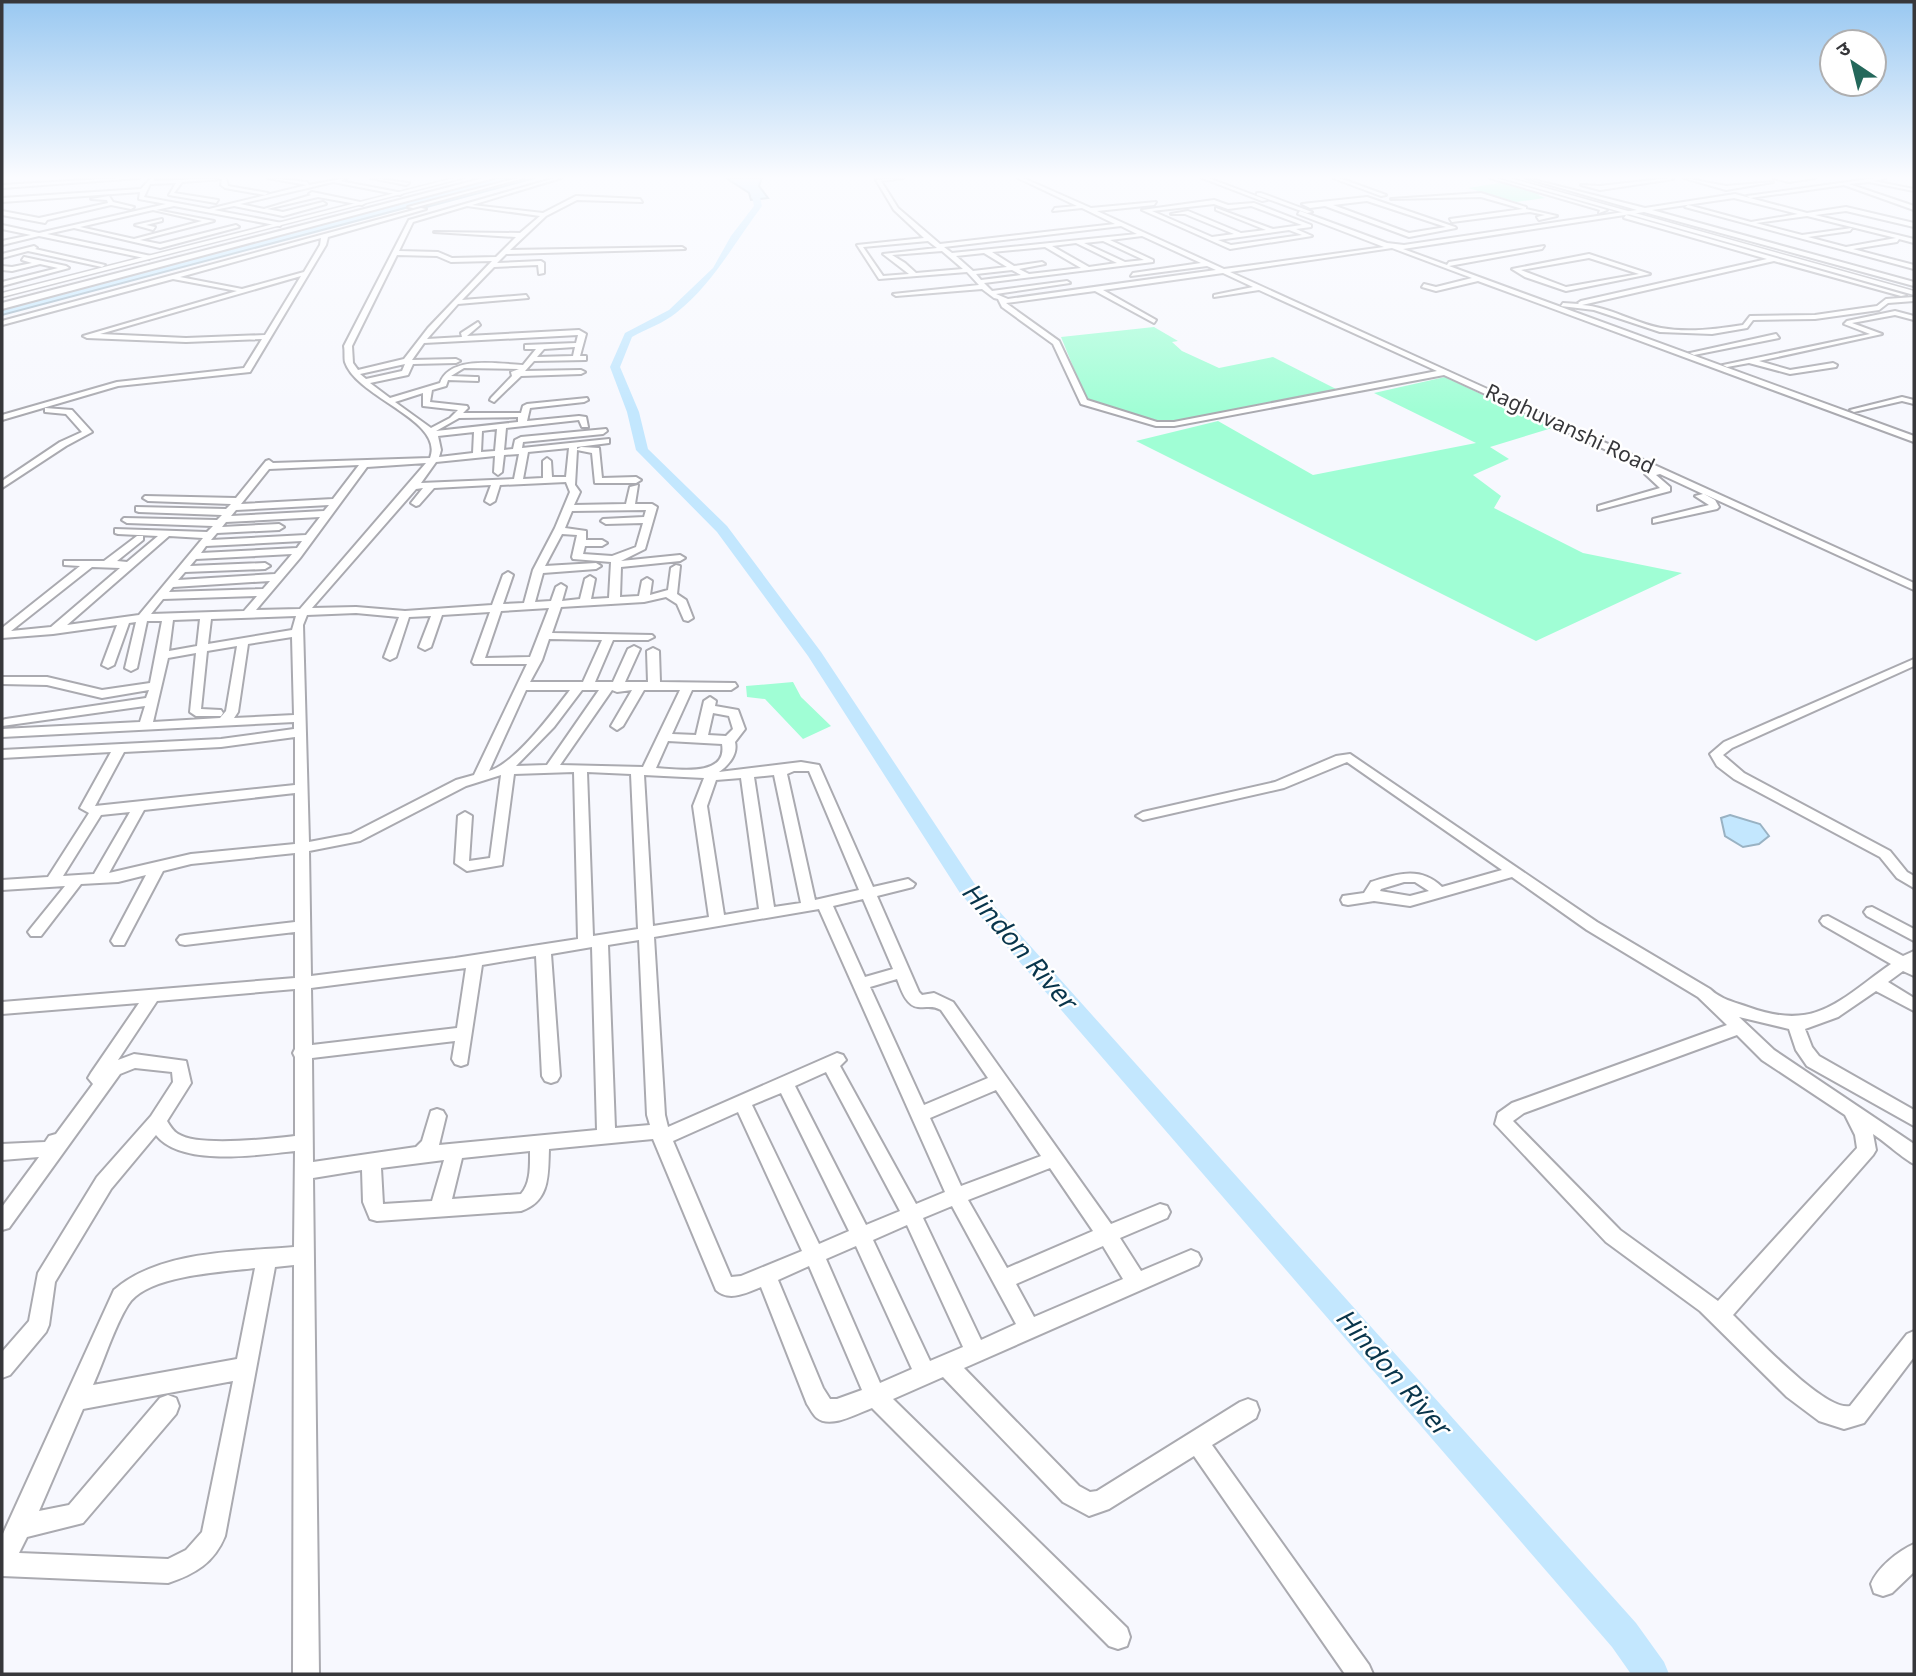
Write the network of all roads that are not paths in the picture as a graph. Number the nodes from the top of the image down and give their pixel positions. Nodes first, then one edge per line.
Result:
1 (64, 256) edge
2 (144, 256) edge
3 (152, 256) edge
4 (188, 256) edge
5 (190, 256) edge
6 (240, 256) edge
7 (245, 256) edge
8 (316, 256) edge
9 (393, 256) edge
10 (443, 256) edge
11 (500, 256) edge
12 (866, 256) edge
13 (889, 256) edge
14 (951, 256) edge
15 (993, 256) edge
16 (1074, 256) edge
17 (1107, 256) edge
18 (1141, 256) edge
19 (1192, 256) edge
20 (1199, 256) edge
21 (1315, 256) edge
22 (1421, 256) edge
23 (1425, 256) edge
24 (1491, 256) edge
25 (1588, 256) edge
26 (1590, 256) edge
27 (1764, 256) edge
28 (1794, 256) edge
29 (1809, 256) edge
30 (1872, 256) edge
31 (149, 257) junction
32 (1068, 257) joint
33 (1218, 257) dead end
34 (1914, 257) edge
35 (41, 258) junction
36 (497, 259) junction
37 (1032, 259) dead end
38 (1774, 259) junction
39 (1096, 261) dead end
40 (1151, 261) junction
41 (1890, 261) junction
42 (89, 262) junction
43 (1002, 262) junction
44 (1042, 264) junction
45 (1123, 264) junction
46 (1208, 264) junction
47 (1448, 264) junction
48 (52, 265) junction
49 (102, 265) dead end
50 (491, 265) junction
51 (2, 266) edge
52 (906, 267) junction
53 (1107, 267) junction
54 (1914, 267) edge
55 (66, 268) junction
56 (966, 268) junction
57 (1013, 268) junction
58 (1088, 269) junction
59 (1168, 270) junction
60 (1221, 270) junction
61 (21, 273) junction
62 (306, 273) junction
63 (541, 273) dead end
64 (1057, 273) junction
65 (1179, 274) junction
66 (914, 275) junction
67 (35, 276) junction
68 (1028, 276) junction
69 (1123, 276) dead end
70 (1527, 276) junction
71 (172, 277) junction
72 (2, 278) edge
73 (1479, 279) junction
74 (1536, 280) junction
75 (15, 281) junction
76 (1071, 283) dead end
77 (1501, 283) junction
78 (2, 284) edge
79 (1914, 284) edge
80 (981, 285) junction
81 (1045, 286) junction
82 (1424, 286) dead end
83 (1259, 288) junction
84 (1097, 289) junction
85 (243, 290) junction
86 (1055, 291) junction
87 (1914, 291) edge
88 (990, 293) junction
89 (896, 294) dead end
90 (2, 295) edge
91 (1216, 296) dead end
92 (88, 297) junction
93 (526, 297) dead end
94 (1914, 299) edge
95 (1001, 300) junction
96 (457, 302) junction
97 (2, 305) edge
98 (1573, 305) junction
99 (1560, 306) junction
100 (2, 317) edge
101 (1914, 318) edge
102 (1154, 321) dead end
103 (2, 323) edge
104 (478, 324) dead end
105 (464, 335) junction
106 (521, 335) junction
107 (1776, 336) dead end
108 (265, 337) junction
109 (422, 339) junction
110 (502, 340) junction
111 (517, 346) dead end
112 (578, 348) junction
113 (1804, 350) junction
114 (531, 352) junction
115 (448, 353) dead end
116 (1694, 353) junction
117 (409, 359) junction
118 (456, 361) dead end
119 (1753, 361) junction
120 (1730, 366) junction
121 (453, 372) junction
122 (581, 372) dead end
123 (1446, 372) junction
124 (519, 374) junction
125 (533, 374) junction
126 (360, 377) junction
127 (445, 378) junction
128 (475, 379) dead end
129 (406, 384) junction
130 (507, 386) junction
131 (428, 388) junction
132 (494, 400) dead end
133 (584, 400) dead end
134 (389, 401) junction
135 (1914, 402) edge
136 (39, 409) junction
137 (1854, 410) junction
138 (554, 411) dead end
139 (457, 416) junction
140 (2, 418) edge
141 (523, 419) junction
142 (502, 425) junction
143 (585, 425) dead end
144 (478, 428) junction
145 (603, 431) dead end
146 (431, 432) junction
147 (1914, 432) edge
148 (1914, 439) edge
149 (606, 441) dead end
150 (573, 448) junction
151 (521, 452) junction
152 (500, 454) junction
153 (477, 456) junction
154 (433, 460) junction
155 (547, 461) dead end
156 (366, 464) junction
157 (1661, 471) junction
158 (498, 472) dead end
159 (571, 479) junction
160 (548, 480) junction
161 (518, 482) junction
162 (495, 483) junction
163 (2, 485) edge
164 (430, 485) junction
165 (412, 486) junction
166 (1695, 486) junction
167 (148, 498) dead end
168 (490, 501) dead end
169 (337, 502) junction
170 (416, 503) dead end
171 (629, 507) junction
172 (570, 508) junction
173 (1601, 508) dead end
174 (139, 509) dead end
175 (326, 514) junction
176 (127, 520) dead end
177 (648, 520) junction
178 (222, 521) junction
179 (606, 521) dead end
180 (1656, 521) dead end
181 (279, 527) dead end
182 (560, 528) junction
183 (118, 531) dead end
184 (167, 533) junction
185 (140, 538) dead end
186 (310, 538) junction
187 (580, 543) junction
188 (602, 543) dead end
189 (299, 551) junction
190 (195, 556) junction
191 (615, 561) junction
192 (68, 563) dead end
193 (89, 564) junction
194 (107, 564) junction
195 (130, 565) junction
196 (265, 566) dead end
197 (183, 569) junction
198 (538, 570) junction
199 (508, 575) dead end
200 (278, 578) junction
201 (590, 579) dead end
202 (647, 581) dead end
203 (170, 584) junction
204 (561, 587) dead end
205 (1914, 587) edge
206 (266, 592) junction
207 (670, 594) junction
208 (159, 596) junction
209 (644, 599) junction
210 (614, 601) junction
211 (585, 603) junction
212 (557, 604) junction
213 (529, 606) junction
214 (496, 608) junction
215 (303, 612) junction
216 (438, 612) junction
217 (248, 613) junction
218 (405, 614) junction
219 (206, 615) junction
220 (168, 617) junction
221 (142, 618) junction
222 (688, 618) dead end
223 (124, 621) junction
224 (52, 631) junction
225 (296, 633) junction
226 (2, 634) edge
227 (545, 636) junction
228 (609, 636) junction
229 (648, 637) dead end
230 (243, 641) junction
231 (425, 647) dead end
232 (202, 648) junction
233 (634, 649) dead end
234 (653, 651) dead end
235 (163, 655) junction
236 (390, 657) dead end
237 (536, 660) junction
238 (1914, 662) edge
239 (108, 665) dead end
240 (131, 668) dead end
241 (2, 680) edge
242 (157, 685) junction
243 (524, 686) junction
244 (731, 686) dead end
245 (582, 687) junction
246 (654, 687) junction
247 (687, 687) junction
248 (612, 688) junction
249 (639, 688) junction
250 (152, 701) junction
251 (227, 717) junction
252 (300, 721) junction
253 (146, 725) junction
254 (617, 726) dead end
255 (4, 728) edge
256 (664, 737) junction
257 (701, 739) junction
258 (728, 742) junction
259 (120, 748) junction
260 (2, 754) edge
261 (551, 768) junction
262 (580, 768) junction
263 (506, 770) junction
264 (784, 770) junction
265 (642, 771) junction
266 (747, 773) junction
267 (712, 774) junction
268 (480, 777) junction
269 (302, 789) junction
270 (139, 807) junction
271 (97, 811) junction
272 (465, 816) dead end
273 (1143, 816) dead end
274 (302, 848) junction
275 (157, 868) junction
276 (1513, 872) junction
277 (98, 879) junction
278 (77, 880) junction
279 (52, 882) junction
280 (1914, 883) edge
281 (908, 884) dead end
282 (2, 885) edge
283 (1440, 893) junction
284 (867, 894) junction
285 (1371, 895) junction
286 (1348, 900) dead end
287 (816, 905) junction
288 (1872, 912) dead end
289 (767, 913) junction
290 (717, 921) junction
291 (1828, 921) dead end
292 (302, 926) junction
293 (36, 932) dead end
294 (648, 932) junction
295 (1914, 936) edge
296 (185, 940) dead end
297 (119, 941) dead end
298 (593, 943) junction
299 (543, 951) junction
300 (475, 961) junction
301 (1910, 964) edge
302 (902, 972) junction
303 (1874, 982) junction
304 (302, 983) junction
305 (860, 984) junction
306 (150, 997) junction
307 (1712, 1000) junction
308 (1914, 1005) edge
309 (2, 1008) edge
310 (1795, 1023) junction
311 (1740, 1027) junction
312 (464, 1034) junction
313 (301, 1053) junction
314 (461, 1059) dead end
315 (551, 1076) dead end
316 (999, 1081) junction
317 (785, 1083) junction
318 (742, 1102) junction
319 (1850, 1110) junction
320 (919, 1115) junction
321 (437, 1116) dead end
322 (1914, 1119) edge
323 (157, 1121) junction
324 (661, 1134) junction
325 (606, 1137) junction
326 (303, 1142) junction
327 (540, 1143) junction
328 (455, 1151) junction
329 (2, 1152) edge
330 (421, 1154) junction
331 (1914, 1156) edge
332 (1054, 1160) junction
333 (371, 1162) junction
334 (304, 1171) junction
335 (956, 1196) junction
336 (440, 1207) junction
337 (5, 1212) edge
338 (1160, 1212) dead end
339 (912, 1215) junction
340 (861, 1235) junction
341 (1107, 1235) junction
342 (814, 1254) junction
343 (303, 1255) junction
344 (267, 1259) junction
345 (1191, 1259) dead end
346 (766, 1275) junction
347 (1002, 1280) junction
348 (1137, 1283) junction
349 (1720, 1315) junction
350 (1030, 1329) junction
351 (1914, 1341) edge
352 (976, 1352) junction
353 (946, 1365) junction
354 (2, 1368) edge
355 (246, 1368) junction
356 (925, 1374) junction
357 (875, 1396) junction
358 (76, 1399) junction
359 (168, 1406) dead end
360 (1248, 1410) dead end
361 (1197, 1442) junction
362 (19, 1527) junction
363 (1914, 1556) edge
364 (2, 1562) edge
365 (1883, 1584) dead end
366 (1118, 1637) dead end
367 (306, 1674) edge
368 (1360, 1674) edge

1 - 42 street
2 - 31 street
3 - 31 main road
4 - 97 highway
5 - 97 highway
6 - 92 street
7 - 71 street
8 - 62 street
9 - 126 street
10 - 36 street
11 - 36 street
12 - 66 street
13 - 52 street
14 - 56 street
15 - 43 street
16 - 32 street
17 - 45 street
18 - 40 street
19 - 46 street, Raghuvanshi Road
20 - 33 street
21 - 60 street
22 - 73 street
23 - 47 street
24 - 47 street
25 - 70 street
26 - 74 street
27 - 38 street
28 - 87 main road
29 - 79 street
30 - 41 street
31 - 90 main road
32 - 58 street
34 - 41 street
35 - 48 street
35 - 51 street
35 - 51 street
36 - 50 street
37 - 44 street
38 - 94 street
38 - 98 street
39 - 53 street
40 - 45 street
40 - 59 street
41 - 54 street
42 - 49 street
42 - 55 street
43 - 56 street
43 - 57 street
44 - 57 street
44 - 64 street
45 - 53 street
46 - 59 street
46 - 60 street, Raghuvanshi Road
47 - 77 street
48 - 55 street
48 - 61 street
50 - 63 street
50 - 96 street
52 - 56 street
52 - 66 street
53 - 58 street
55 - 67 street
56 - 57 street
56 - 66 street
56 - 80 street
57 - 68 street
58 - 64 street
59 - 65 street
59 - 69 street
60 - 65 street
60 - 83 street, Raghuvanshi Road
60 - 84 street
61 - 67 street
61 - 72 street
62 - 85 street
62 - 108 street
64 - 68 street
65 - 86 street
67 - 75 street
68 - 80 street
68 - 81 street
70 - 74 street
70 - 77 street
71 - 85 street
71 - 92 street
72 - 75 street
73 - 82 street
73 - 99 street
74 - 77 street
75 - 78 street
76 - 81 street
77 - 99 street
80 - 88 street
80 - 89 street
81 - 86 street
81 - 88 street
83 - 91 street
83 - 123 street, Raghuvanshi Road
84 - 95 street
84 - 102 street
85 - 108 street
86 - 95 street
88 - 95 street
92 - 100 street
92 - 103 street
93 - 96 street
94 - 98 street
95 - 123 street
96 - 109 street
98 - 99 street
99 - 116 street
99 - 148 street
101 - 113 street
104 - 105 street
105 - 109 street
105 - 110 street
106 - 110 street
106 - 111 street
106 - 114 street
107 - 116 street
108 - 136 street
109 - 110 street
109 - 117 street
112 - 114 street
112 - 114 street
112 - 114 street
113 - 119 street
113 - 119 street
114 - 121 street
114 - 124 street
115 - 117 street
116 - 120 street
117 - 118 street
117 - 126 street
117 - 129 street
119 - 120 street
120 - 137 street
121 - 124 street
121 - 127 street
122 - 125 street
123 - 157 street, Raghuvanshi Road
124 - 125 street
124 - 130 street
125 - 130 street
126 - 129 street
126 - 134 street
127 - 128 street
127 - 131 street
129 - 131 street
129 - 134 street
130 - 132 street
131 - 139 street
133 - 141 street
134 - 146 street
135 - 137 street
136 - 140 street
136 - 163 street
137 - 147 street
138 - 141 street
139 - 141 street
139 - 146 street
141 - 142 street
141 - 143 street
142 - 144 street
142 - 152 street
144 - 146 street
144 - 153 street
145 - 151 street
146 - 154 street
149 - 150 street
150 - 151 street
150 - 159 street
150 - 171 street
151 - 152 street
151 - 161 street
152 - 153 street
152 - 158 street
153 - 154 street
154 - 156 street
154 - 165 street
155 - 160 street
156 - 169 street
156 - 178 street
157 - 166 street, Raghuvanshi Road
157 - 173 street
159 - 160 street
159 - 172 street
160 - 161 street
161 - 162 street
162 - 164 street
162 - 168 street
164 - 165 street
164 - 170 street
165 - 215 street
166 - 180 street
166 - 205 street, Raghuvanshi Road
167 - 178 street
169 - 175 street
169 - 178 street
171 - 172 street
171 - 177 street
172 - 182 street
174 - 178 street
175 - 178 street
175 - 186 street
176 - 178 street
177 - 179 street
177 - 191 street
178 - 181 street
178 - 184 street
178 - 186 street
178 - 190 street
182 - 187 street
182 - 198 street
183 - 184 street
184 - 195 street
185 - 194 street
186 - 189 street
187 - 188 street
187 - 191 street
189 - 190 street
189 - 200 street
190 - 197 street
191 - 198 street
191 - 207 street
191 - 210 street
192 - 193 street
193 - 194 street
193 - 226 street
194 - 195 street
195 - 224 street
196 - 197 street
197 - 203 street
198 - 213 street
199 - 214 street
200 - 203 street
200 - 206 street
201 - 211 street
202 - 209 street
203 - 208 street
204 - 212 street
206 - 208 street
206 - 217 street
207 - 209 street
207 - 222 street
208 - 221 street
209 - 210 street
210 - 211 street
211 - 212 street
212 - 213 street
212 - 227 street
213 - 214 street
214 - 216 street
214 - 237 street
215 - 217 street
215 - 218 street
215 - 225 street
216 - 218 street
216 - 231 street
217 - 219 street
218 - 236 street
219 - 220 street
219 - 232 street
220 - 221 street
220 - 235 street
221 - 223 street
221 - 240 street
223 - 224 street
223 - 239 street
224 - 226 street
225 - 230 street
225 - 252 street
227 - 228 street
227 - 237 street
228 - 229 street
228 - 245 street
230 - 232 street
230 - 251 street
232 - 235 street
232 - 251 street
233 - 248 street
234 - 246 street
235 - 242 street
237 - 243 street
238 - 280 street
241 - 242 street
242 - 250 street
243 - 245 street
243 - 268 street
244 - 247 street
245 - 248 street
245 - 263 street
246 - 247 street
246 - 249 street
247 - 256 street
248 - 249 street
248 - 261 street
249 - 254 street
250 - 253 street
250 - 255 street
251 - 252 street
251 - 253 street
252 - 259 street
252 - 269 street
253 - 255 street
256 - 257 street
256 - 265 street
257 - 258 street
257 - 258 street
258 - 267 street
259 - 260 street
259 - 271 street
261 - 262 street
261 - 263 street
262 - 265 street
262 - 298 street
263 - 268 street
263 - 272 street
264 - 266 street
264 - 284 street
264 - 287 street
265 - 267 street
265 - 294 street
266 - 267 street
266 - 289 street
267 - 290 street
268 - 274 street
269 - 270 street
269 - 274 street
270 - 271 street
270 - 277 street
271 - 279 street
273 - 276 street
274 - 275 street
274 - 292 street
275 - 277 street
275 - 297 street
276 - 283 street
276 - 307 street
277 - 278 street
278 - 279 street
278 - 293 street
279 - 282 street
281 - 284 street
283 - 285 street
283 - 285 street
284 - 287 street
284 - 302 street
285 - 286 street
287 - 289 street
287 - 305 street
288 - 295 street
289 - 290 street
290 - 294 street
291 - 301 street
292 - 296 street
292 - 304 street
294 - 298 street
294 - 324 street
298 - 299 street
298 - 325 street
299 - 300 street
299 - 315 street
300 - 304 street
300 - 312 street
301 - 303 street
302 - 305 street
302 - 316 street
303 - 308 street
303 - 310 street
304 - 306 street
304 - 313 street
305 - 320 street
306 - 309 street
306 - 329 street
307 - 310 street
307 - 311 street
310 - 322 street
311 - 319 street
311 - 349 street
312 - 313 street
312 - 314 street
313 - 326 street
316 - 320 street
316 - 332 street
317 - 318 street
317 - 339 street
317 - 340 street
318 - 324 street
318 - 342 street
319 - 331 street
319 - 349 street
320 - 335 street
321 - 330 street
323 - 326 street
323 - 337 street
323 - 354 street
324 - 325 street
324 - 346 street
325 - 327 street
326 - 334 street
327 - 328 street
327 - 336 street
328 - 330 street
328 - 336 street
330 - 333 street
332 - 335 street
332 - 341 street
333 - 334 street
333 - 336 street
334 - 343 street
335 - 339 street
335 - 347 street
338 - 341 street
339 - 340 street
339 - 352 street
340 - 342 street
340 - 356 street
341 - 347 street
341 - 348 street
342 - 346 street
342 - 357 street
343 - 344 street
343 - 367 street
344 - 355 street
344 - 358 street
345 - 348 street
346 - 357 street
347 - 350 street
348 - 350 street
349 - 351 street
350 - 352 street
352 - 353 street
353 - 356 street
353 - 361 street
355 - 358 street
355 - 364 street
356 - 357 street
357 - 366 street
358 - 362 street
359 - 362 street
360 - 361 street
361 - 368 street
362 - 364 street
363 - 365 street

